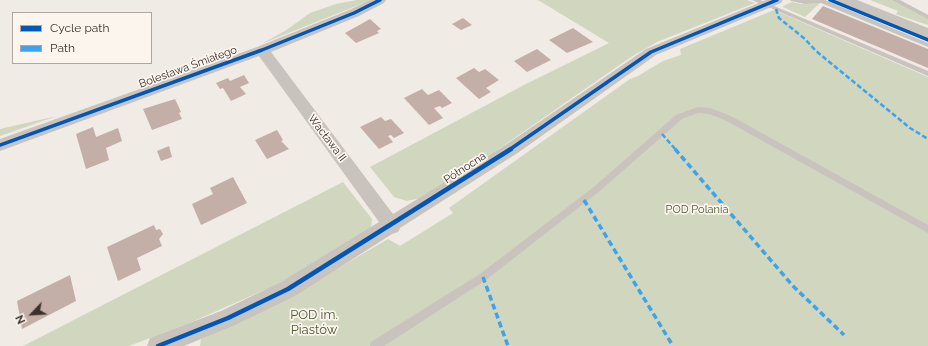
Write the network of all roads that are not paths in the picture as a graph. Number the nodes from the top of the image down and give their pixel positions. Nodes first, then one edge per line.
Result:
1 (380, 0) edge
2 (793, 0) edge
3 (843, 0) edge
4 (895, 0) edge
5 (766, 2) edge
6 (928, 17) edge
7 (928, 34) edge
8 (928, 45) edge
9 (262, 50) junction
10 (928, 74) edge
11 (0, 145) edge
12 (392, 226) junction
13 (928, 229) edge
14 (189, 340) edge
15 (158, 346) edge
16 (375, 346) edge

1 - 9 street, Bolesława Śmiałego
2 - 8 lane
3 - 7 street
4 - 6 lane
5 - 10 lane
5 - 12 street, Północna
9 - 11 street, Bolesława Śmiałego
9 - 12 street, Wacława II
12 - 14 street, Północna
13 - 16 lane
14 - 15 street, Północna

